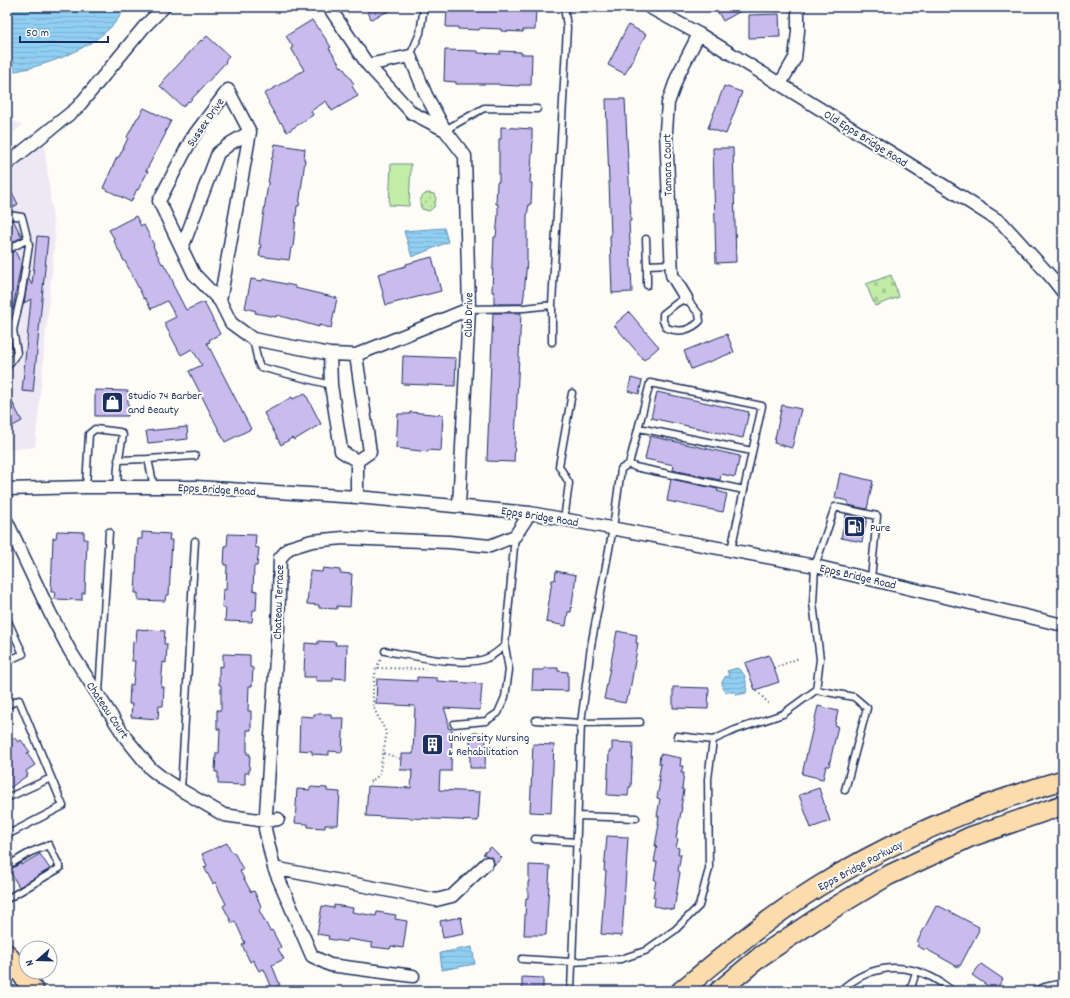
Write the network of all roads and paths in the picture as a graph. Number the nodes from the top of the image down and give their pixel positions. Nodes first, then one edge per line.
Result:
1 (164, 7) edge
2 (329, 7) edge
3 (424, 7) edge
4 (564, 7) edge
5 (649, 7) edge
6 (798, 7) edge
7 (699, 34) junction
8 (410, 56) junction
9 (368, 65) junction
10 (780, 84) junction
11 (537, 109) dead end
12 (445, 130) junction
13 (250, 132) junction
14 (7, 164) edge
15 (7, 216) edge
16 (28, 239) junction
17 (646, 240) dead end
18 (182, 248) junction
19 (7, 250) edge
20 (671, 264) junction
21 (647, 265) junction
22 (647, 285) dead end
23 (1063, 292) edge
24 (686, 298) junction
25 (220, 302) junction
26 (552, 305) junction
27 (469, 309) junction
28 (7, 319) edge
29 (13, 330) junction
30 (253, 339) junction
31 (552, 342) dead end
32 (330, 354) junction
33 (356, 355) junction
34 (7, 367) edge
35 (331, 385) junction
36 (572, 393) dead end
37 (639, 428) junction
38 (752, 451) junction
39 (195, 456) dead end
40 (148, 459) junction
41 (118, 460) junction
42 (357, 461) junction
43 (629, 464) junction
44 (86, 487) junction
45 (118, 487) junction
46 (154, 487) junction
47 (7, 489) edge
48 (744, 490) junction
49 (357, 497) junction
50 (459, 506) junction
51 (530, 513) junction
52 (564, 520) junction
53 (7, 522) edge
54 (613, 528) junction
55 (109, 532) dead end
56 (515, 536) junction
57 (195, 541) dead end
58 (731, 550) junction
59 (815, 566) junction
60 (871, 579) junction
61 (7, 619) edge
62 (1063, 625) edge
63 (505, 646) junction
64 (385, 651) dead end
65 (799, 658) dead end
66 (7, 661) edge
67 (774, 668) dead end
68 (426, 669) dead end
69 (816, 690) junction
70 (757, 691) dead end
71 (98, 696) junction
72 (7, 705) edge
73 (770, 705) dead end
74 (536, 720) dead end
75 (640, 722) dead end
76 (581, 723) junction
77 (454, 724) dead end
78 (677, 736) dead end
79 (713, 740) junction
80 (384, 753) junction
81 (401, 759) dead end
82 (51, 778) junction
83 (1063, 780) edge
84 (370, 782) dead end
85 (181, 790) junction
86 (845, 790) dead end
87 (7, 798) edge
88 (1063, 805) edge
89 (578, 816) junction
90 (636, 818) dead end
91 (278, 819) dead end
92 (266, 821) junction
93 (7, 835) edge
94 (535, 839) dead end
95 (577, 842) junction
96 (487, 863) dead end
97 (7, 866) edge
98 (274, 868) junction
99 (7, 899) edge
100 (7, 954) edge
101 (522, 959) dead end
102 (572, 962) junction
103 (916, 972) junction
104 (413, 976) dead end
105 (1063, 983) edge
106 (34, 991) edge
107 (571, 991) edge
108 (681, 991) edge
109 (719, 991) edge
110 (840, 991) edge
111 (910, 991) edge
112 (953, 991) edge
113 (1035, 991) edge

1 - 14 street
2 - 9 street, Club Drive
3 - 8 lane
4 - 26 lane
5 - 7 street, Old Epps Bridge Road
6 - 10 street
7 - 10 street, Old Epps Bridge Road
7 - 20 street, Tamara Court
8 - 9 street
8 - 12 street, Club Drive
9 - 12 street, Club Drive
10 - 23 street, Old Epps Bridge Road
11 - 12 lane
12 - 27 street, Club Drive
13 - 18 street
13 - 18 street, Sussex Drive
13 - 25 street
15 - 16 lane
16 - 19 lane
16 - 29 lane
17 - 21 lane
18 - 25 street, Sussex Drive
20 - 21 lane
20 - 24 street, Tamara Court
21 - 22 lane
24 - 24 lane
25 - 30 street, Sussex Drive
26 - 27 lane
26 - 31 lane
27 - 33 street
27 - 50 street, Club Drive
28 - 29 lane
29 - 34 lane
30 - 32 street, Sussex Drive
30 - 35 lane
32 - 33 street, Sussex Drive
32 - 35 street
33 - 42 street
35 - 42 street
36 - 52 lane
37 - 38 lane
37 - 38 lane
37 - 43 lane
38 - 48 lane
39 - 40 lane
40 - 41 lane
40 - 46 lane
41 - 44 lane
41 - 45 lane
42 - 49 street
43 - 48 lane
43 - 54 lane
44 - 45 street, Epps Bridge Road
44 - 47 street, Epps Bridge Road
45 - 46 street, Epps Bridge Road
46 - 49 street, Epps Bridge Road
48 - 58 lane
49 - 50 street, Epps Bridge Road
50 - 51 street, Epps Bridge Road
51 - 52 street, Epps Bridge Road
51 - 56 street
52 - 54 street, Epps Bridge Road
53 - 71 street, Chateau Court
54 - 58 street, Epps Bridge Road
54 - 76 lane
55 - 71 lane
56 - 63 lane
56 - 92 street, Chateau Terrace
57 - 85 lane
58 - 59 street, Epps Bridge Road
59 - 60 street, Epps Bridge Road
59 - 60 lane
59 - 69 lane
60 - 62 street, Epps Bridge Road
61 - 66 lane
63 - 64 lane
63 - 77 lane
65 - 67 path
68 - 80 path
69 - 79 lane
69 - 86 lane
70 - 73 path
71 - 85 street, Chateau Court
72 - 82 lane
74 - 76 lane
75 - 76 lane
76 - 89 lane
78 - 79 lane
79 - 102 lane
80 - 81 path
80 - 84 path
82 - 87 lane
82 - 93 lane
83 - 108 main road, Epps Bridge Parkway
85 - 92 street, Chateau Court
88 - 109 main road, Epps Bridge Parkway
89 - 90 lane
89 - 95 lane
91 - 92 street, Chateau Court
92 - 98 street, Chateau Terrace
94 - 95 lane
95 - 102 lane
96 - 98 street
97 - 99 lane
98 - 104 street, Chateau Terrace
100 - 106 main road
101 - 102 lane
102 - 107 lane
103 - 110 lane
103 - 111 lane
103 - 112 lane
105 - 113 lane

